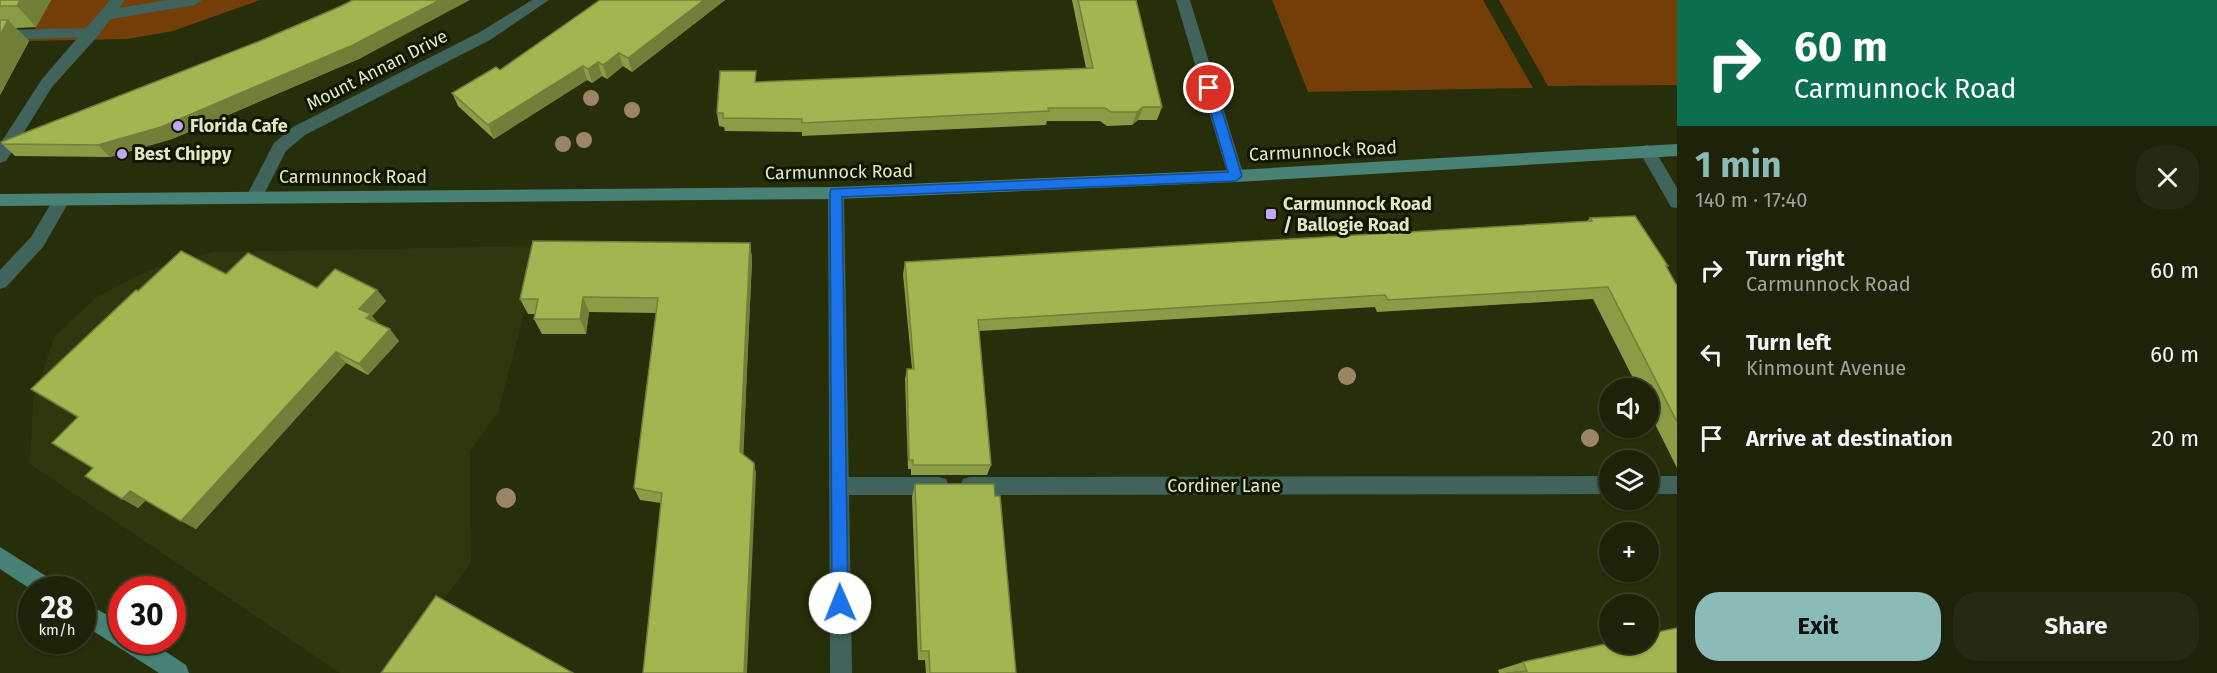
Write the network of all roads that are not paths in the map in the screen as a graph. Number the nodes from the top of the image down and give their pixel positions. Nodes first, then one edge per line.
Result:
1 (118, 0) edge
2 (195, 0) edge
3 (542, 0) edge
4 (1183, 0) edge
5 (106, 15) junction
6 (92, 33) junction
7 (0, 35) edge
8 (1677, 150) edge
9 (1647, 151) junction
10 (0, 157) edge
11 (1236, 176) junction
12 (836, 193) junction
13 (254, 197) junction
14 (0, 200) edge
15 (62, 200) junction
16 (1677, 202) edge
17 (0, 282) edge
18 (1677, 484) edge
19 (1599, 485) edge
20 (1659, 485) edge
21 (839, 486) junction
22 (0, 557) edge
23 (29, 576) edge
24 (149, 654) edge
25 (178, 673) edge
26 (841, 673) edge

1 - 5 street
2 - 5 street
3 - 13 street, Mount Annan Drive
4 - 11 street
5 - 6 street
6 - 7 street
6 - 10 street
8 - 9 street, Carmunnock Road
9 - 11 street, Carmunnock Road
9 - 16 street
11 - 12 street, Carmunnock Road
12 - 13 street, Carmunnock Road
12 - 21 street
13 - 15 street, Carmunnock Road
14 - 15 street, Carmunnock Road
15 - 17 street
18 - 20 street
19 - 21 street, Cordiner Lane
21 - 26 street
22 - 23 street
24 - 25 street

